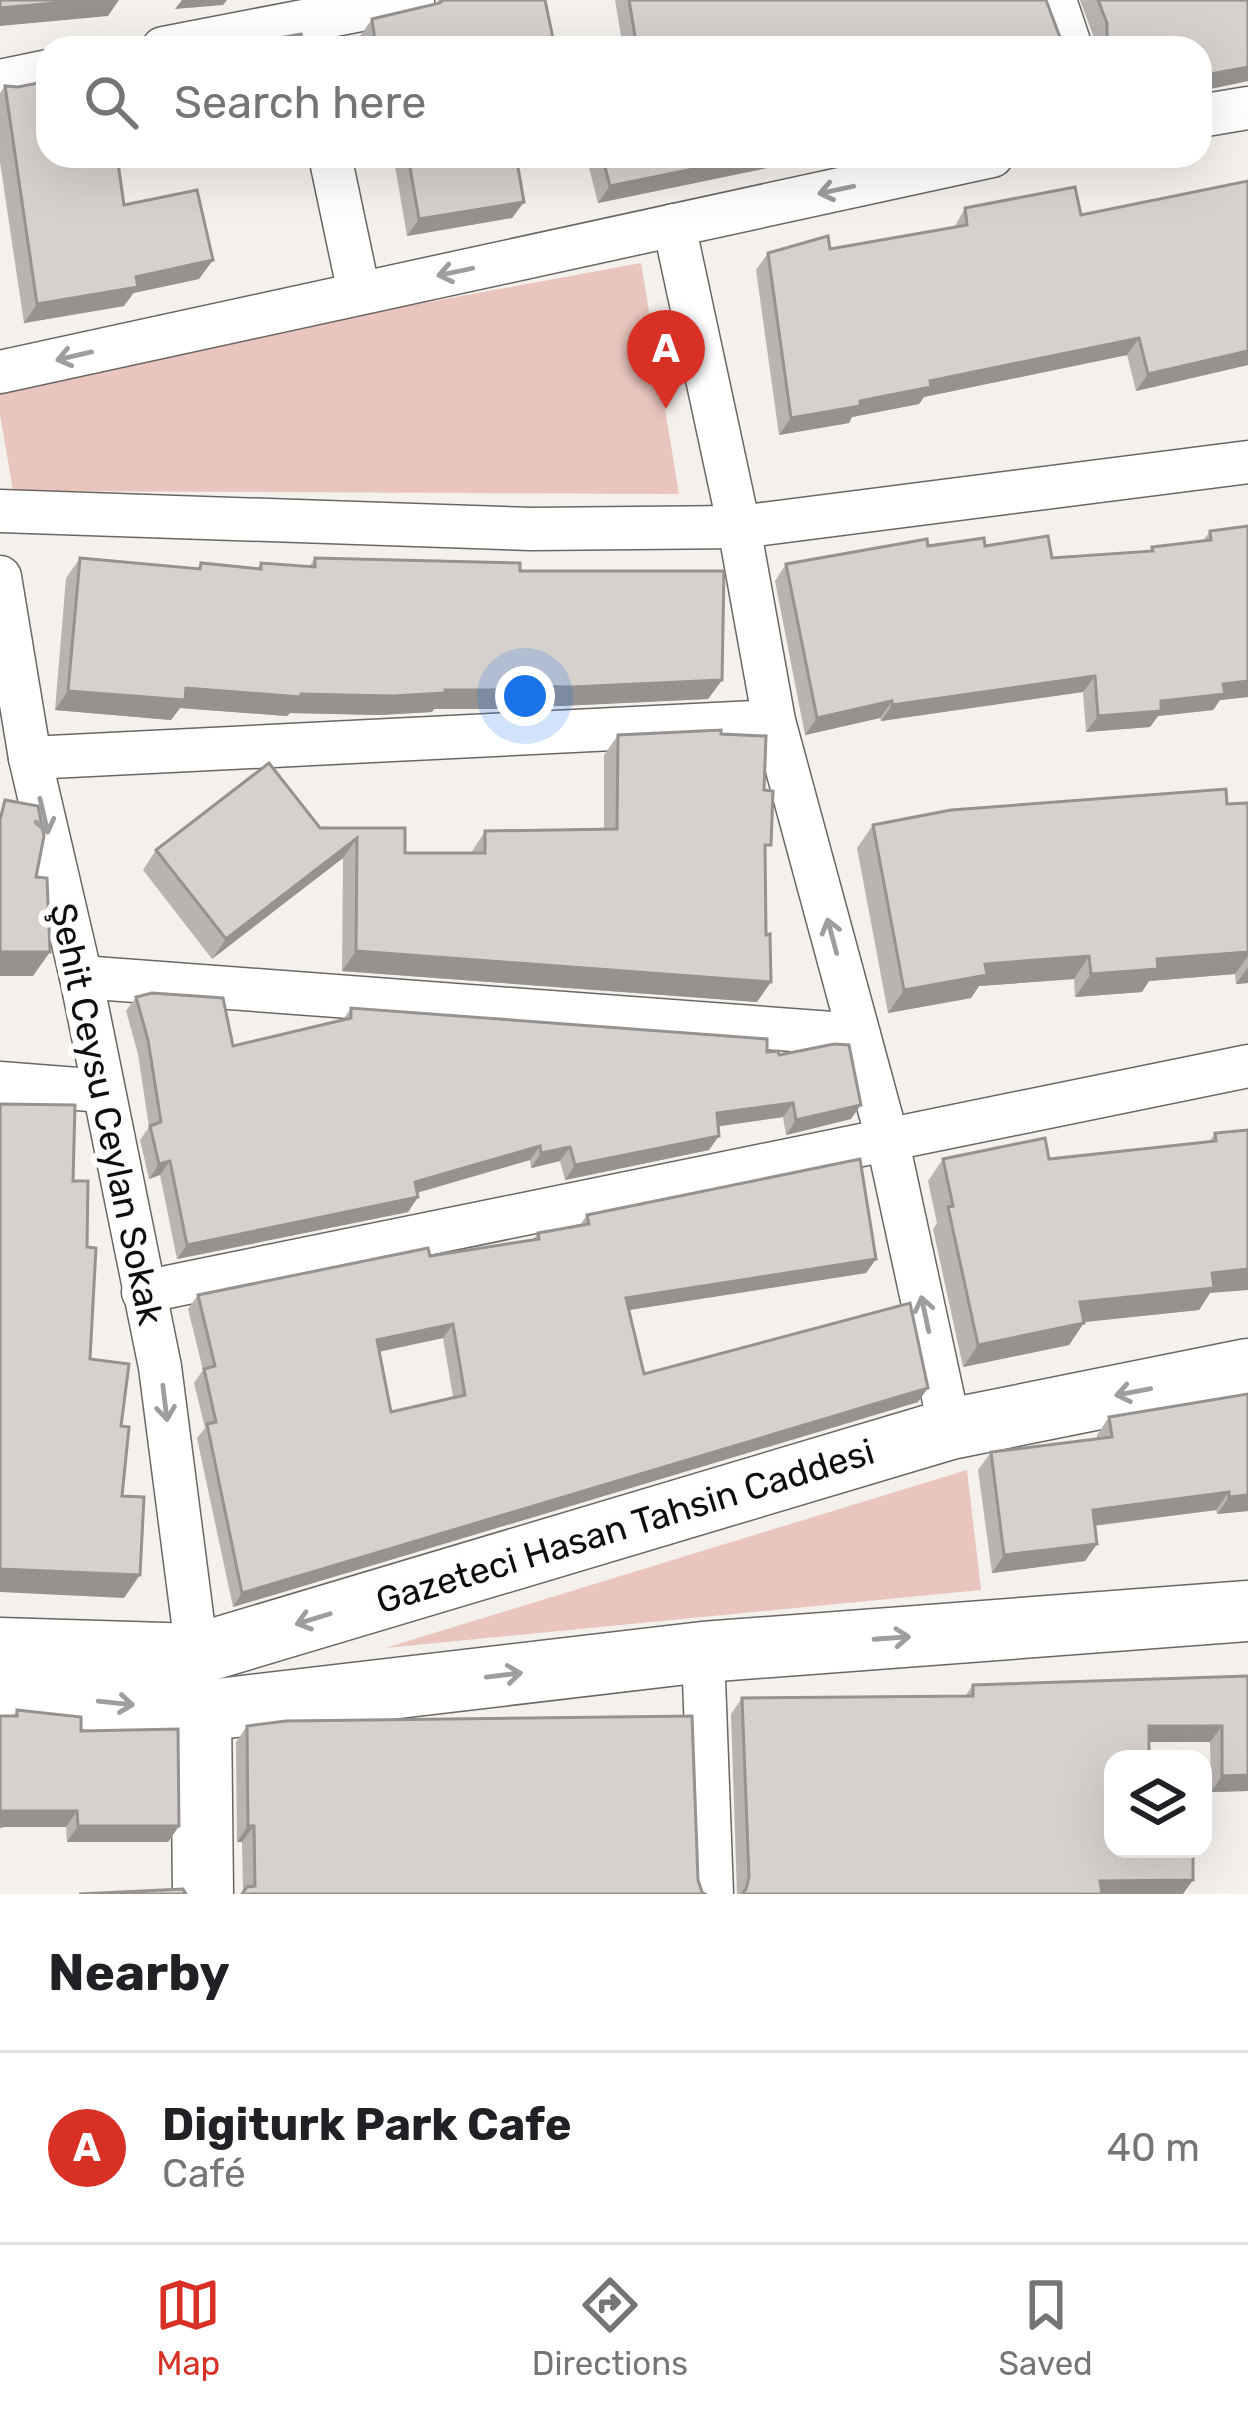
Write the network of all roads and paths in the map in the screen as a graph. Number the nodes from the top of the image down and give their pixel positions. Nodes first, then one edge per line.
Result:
1 (412, 0) edge
2 (1055, 0) edge
3 (301, 23) edge
4 (229, 36) edge
5 (1067, 36) edge
6 (36, 74) edge
7 (0, 81) edge
8 (1248, 108) edge
9 (1212, 114) edge
10 (333, 168) edge
11 (937, 168) edge
12 (674, 225) junction
13 (359, 293) junction
14 (0, 372) edge
15 (1248, 462) edge
16 (0, 511) edge
17 (739, 527) junction
18 (0, 577) edge
19 (774, 721) junction
20 (30, 758) junction
21 (81, 976) junction
22 (859, 1035) junction
23 (1248, 1066) edge
24 (0, 1083) edge
25 (103, 1091) junction
26 (887, 1138) junction
27 (142, 1292) junction
28 (1248, 1369) edge
29 (950, 1429) junction
30 (1248, 1611) edge
31 (0, 1648) edge
32 (703, 1652) junction
33 (199, 1682) junction
34 (0, 1691) edge
35 (203, 1894) edge
36 (712, 1894) edge

1 - 3 street
2 - 5 street
3 - 4 street
6 - 7 street
8 - 9 street
10 - 13 street
11 -> 12 street
12 -> 13 street
12 - 17 street
13 -> 14 street
15 - 17 street
16 - 17 street
17 - 19 street
18 - 20 street, Şehit Ceysu Ceylan Sokak
19 - 20 street
22 -> 19 street
20 -> 21 street, Şehit Ceysu Ceylan Sokak
21 - 22 street
21 - 25 street, Şehit Ceysu Ceylan Sokak
22 - 26 street
23 - 26 street
24 - 25 street
25 - 27 street, Şehit Ceysu Ceylan Sokak
26 - 27 street
29 -> 26 street
27 -> 33 street, Şehit Ceysu Ceylan Sokak
28 -> 29 main road, Gazeteci Hasan Tahsin Caddesi
29 -> 33 main road, Gazeteci Hasan Tahsin Caddesi
32 -> 30 main road, Gazeteci Hasan Tahsin Caddesi
31 - 33 main road, Gazeteci Hasan Tahsin Caddesi
33 -> 32 main road, Gazeteci Hasan Tahsin Caddesi
32 - 36 street
34 -> 33 main road, Gazeteci Hasan Tahsin Caddesi
33 - 35 main road

